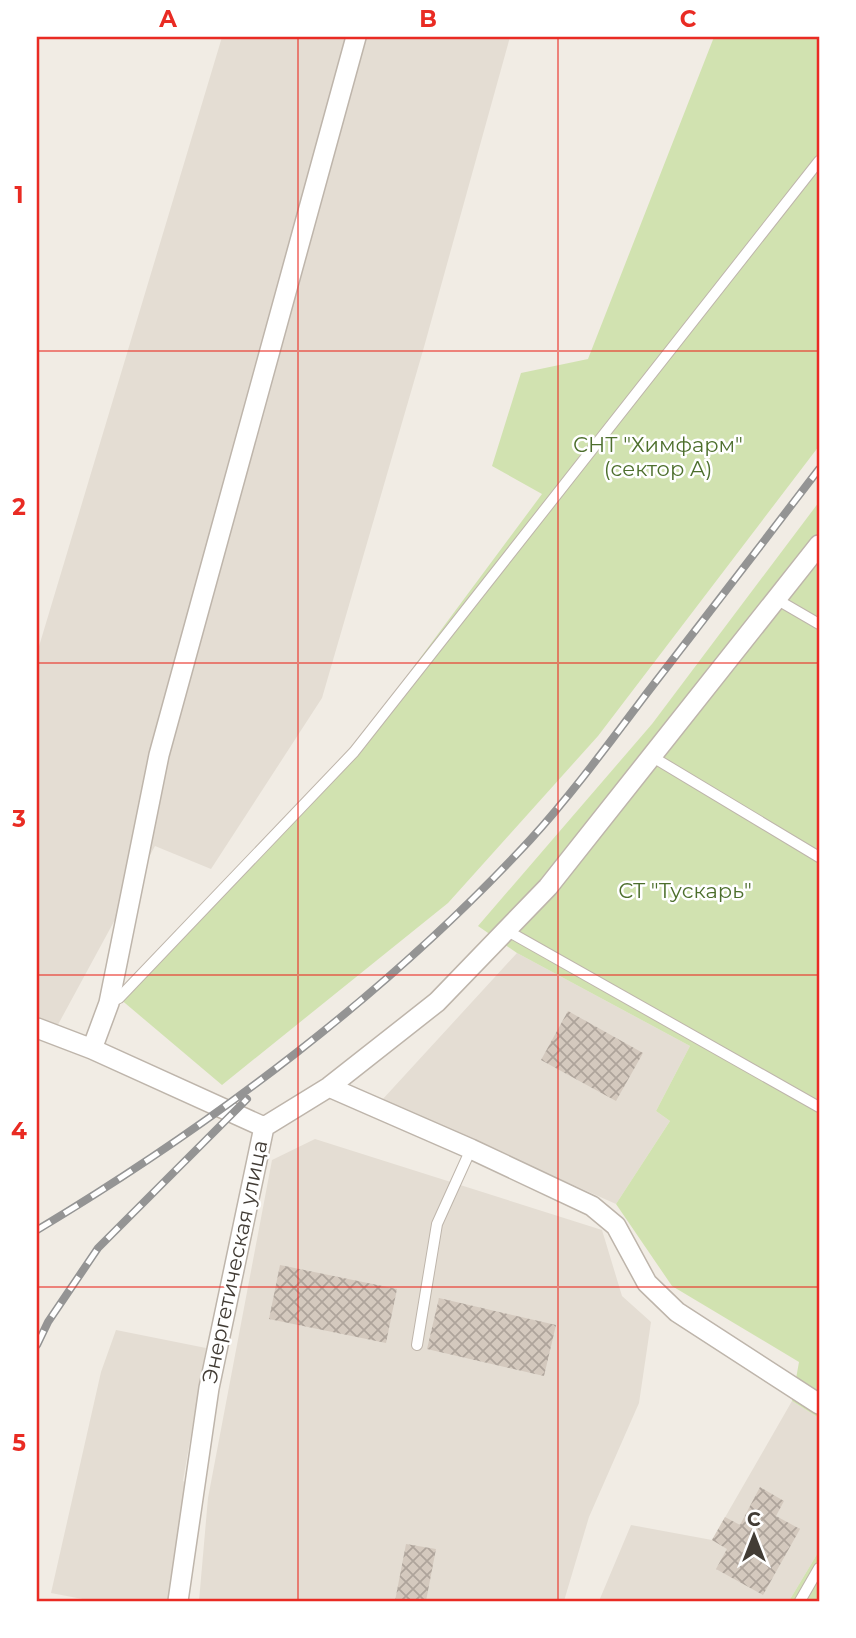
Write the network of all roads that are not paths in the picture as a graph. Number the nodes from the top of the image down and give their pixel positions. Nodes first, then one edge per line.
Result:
1 (356, 37) edge
2 (819, 160) edge
3 (819, 545) edge
4 (776, 599) junction
5 (819, 624) edge
6 (651, 756) junction
7 (819, 857) edge
8 (506, 930) junction
9 (109, 1003) junction
10 (37, 1028) edge
11 (92, 1049) junction
12 (329, 1087) junction
13 (819, 1107) edge
14 (264, 1127) junction
15 (471, 1149) junction
16 (417, 1345) dead end
17 (819, 1404) edge
18 (819, 1567) edge
19 (177, 1601) edge
20 (800, 1601) edge

1 - 9 street
2 - 9 lane
3 - 4 street
4 - 5 lane
4 - 6 street
6 - 7 lane
6 - 8 street
8 - 12 street
8 - 13 lane
9 - 11 street
10 - 11 street, Энергетическая улица
11 - 14 street, Энергетическая улица
12 - 14 street
12 - 15 street
14 - 19 street, Энергетическая улица
15 - 16 lane
15 - 17 street
18 - 20 lane

